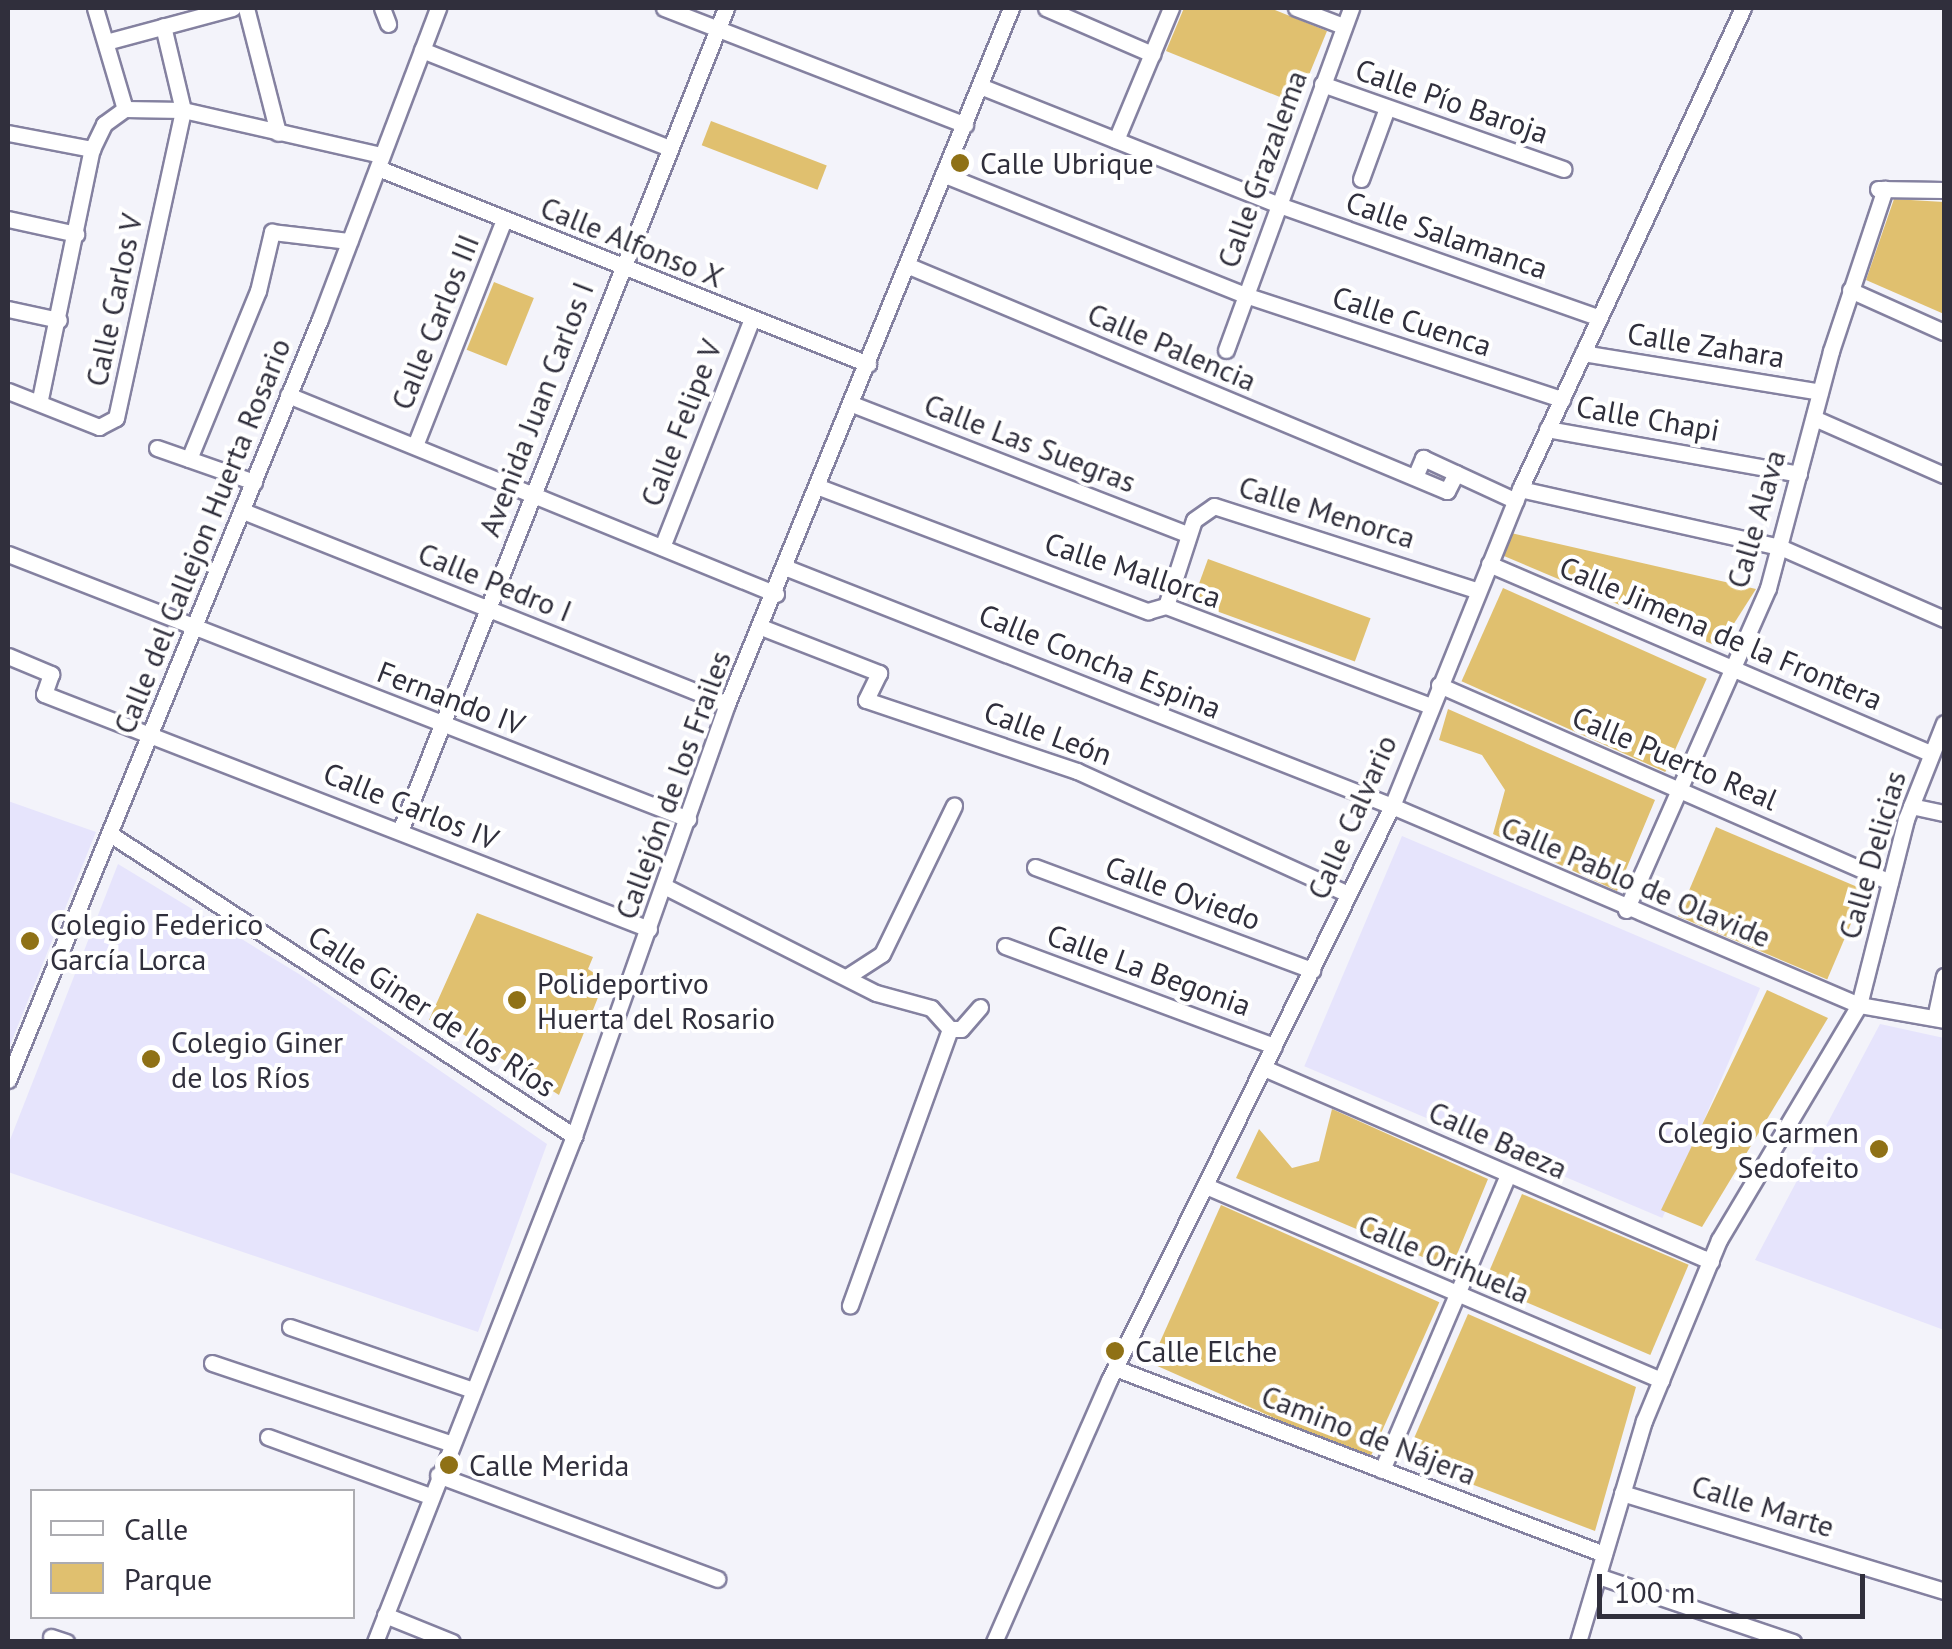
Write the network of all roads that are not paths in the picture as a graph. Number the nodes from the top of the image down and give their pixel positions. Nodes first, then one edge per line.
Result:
1 (95, 8) edge
2 (233, 8) edge
3 (246, 8) edge
4 (382, 8) edge
5 (438, 8) edge
6 (664, 8) edge
7 (726, 8) edge
8 (1011, 8) edge
9 (1046, 8) edge
10 (1171, 8) edge
11 (1296, 8) edge
12 (1351, 8) edge
13 (1743, 8) edge
14 (211, 10) edge
15 (388, 24) dead end
16 (163, 26) junction
17 (1343, 26) junction
18 (718, 28) junction
19 (106, 42) junction
20 (422, 50) junction
21 (1152, 54) junction
22 (1322, 84) junction
23 (980, 86) junction
24 (1387, 108) junction
25 (124, 109) junction
26 (184, 110) junction
27 (965, 124) junction
28 (8, 132) edge
29 (278, 133) junction
30 (1116, 140) junction
31 (669, 148) junction
32 (92, 149) junction
33 (379, 162) junction
34 (1564, 169) dead end
35 (945, 175) junction
36 (1361, 179) dead end
37 (1944, 190) edge
38 (1279, 205) junction
39 (8, 220) edge
40 (504, 220) junction
41 (76, 234) junction
42 (349, 241) junction
43 (909, 266) junction
44 (620, 268) junction
45 (1850, 290) junction
46 (1245, 295) junction
47 (8, 309) edge
48 (1597, 316) junction
49 (752, 319) junction
50 (59, 320) junction
51 (1944, 332) edge
52 (1226, 350) dead end
53 (1583, 353) junction
54 (868, 364) junction
55 (8, 392) edge
56 (1820, 392) junction
57 (288, 395) junction
58 (40, 399) junction
59 (1562, 399) junction
60 (852, 404) junction
61 (1814, 418) junction
62 (1548, 429) junction
63 (416, 443) junction
64 (156, 448) dead end
65 (189, 459) junction
66 (1799, 474) junction
67 (1944, 476) edge
68 (254, 482) junction
69 (819, 487) junction
70 (1518, 495) junction
71 (533, 496) junction
72 (242, 511) junction
73 (1188, 534) junction
74 (662, 547) junction
75 (1780, 547) junction
76 (8, 554) edge
77 (1489, 564) junction
78 (787, 568) junction
79 (1478, 591) junction
80 (776, 594) junction
81 (1166, 606) junction
82 (488, 608) junction
83 (1944, 619) edge
84 (196, 626) junction
85 (762, 628) junction
86 (8, 656) edge
87 (1730, 666) junction
88 (1439, 686) junction
89 (726, 704) junction
90 (1431, 706) junction
91 (1944, 723) edge
92 (442, 724) junction
93 (153, 733) junction
94 (1931, 753) junction
95 (1677, 789) junction
96 (954, 806) dead end
97 (1392, 806) junction
98 (1912, 806) junction
99 (1944, 813) edge
100 (688, 819) junction
101 (400, 831) junction
102 (110, 834) junction
103 (1035, 866) dead end
104 (1890, 882) junction
105 (664, 886) junction
106 (1348, 894) junction
107 (1626, 910) junction
108 (649, 929) junction
109 (1005, 946) dead end
110 (1312, 970) junction
111 (848, 976) junction
112 (1944, 976) edge
113 (1859, 1005) junction
114 (980, 1007) dead end
115 (1940, 1019) edge
116 (950, 1029) junction
117 (1274, 1046) junction
118 (1264, 1068) junction
119 (8, 1080) edge
120 (574, 1136) junction
121 (1508, 1174) junction
122 (1206, 1186) junction
123 (1710, 1261) junction
124 (1457, 1295) junction
125 (850, 1305) dead end
126 (290, 1327) dead end
127 (212, 1363) dead end
128 (1115, 1368) junction
129 (1661, 1380) junction
130 (470, 1389) junction
131 (268, 1438) dead end
132 (450, 1442) junction
133 (1382, 1470) junction
134 (438, 1475) junction
135 (1622, 1493) junction
136 (430, 1496) junction
137 (1604, 1554) junction
138 (1598, 1576) junction
139 (717, 1579) dead end
140 (1944, 1591) edge
141 (386, 1615) junction
142 (375, 1642) edge
143 (452, 1642) edge
144 (994, 1642) edge
145 (1578, 1642) edge
146 (1793, 1642) edge

1 - 19 street
2 - 14 street
3 - 29 street
4 - 15 street
5 - 20 street, Calle del Callejon Huerta Rosario
6 - 18 street
7 - 18 street, Avenida Juan Carlos I
8 - 23 street, Callejón de los Frailes
9 - 21 street
10 - 21 street
11 - 17 street
12 - 17 street, Calle Grazalema
13 - 48 street, Calle Calvario
14 - 16 street
16 - 19 street
16 - 26 street
17 - 22 street, Calle Grazalema
18 - 27 street
18 - 31 street, Avenida Juan Carlos I
19 - 25 street
20 - 31 street
20 - 33 street, Calle del Callejon Huerta Rosario
21 - 30 street
22 - 24 street, Calle Pío Baroja
22 - 38 street, Calle Grazalema
23 - 27 street, Callejón de los Frailes
23 - 30 street, Calle Salamanca
24 - 34 street, Calle Pío Baroja
24 - 36 street
25 - 26 street, Calle Alfonso X
25 - 32 street
26 - 29 street, Calle Alfonso X
26 - 58 street, Calle Carlos V
27 - 35 street, Callejón de los Frailes
28 - 32 street
29 - 33 street, Calle Alfonso X
30 - 38 street, Calle Salamanca
31 - 44 street, Avenida Juan Carlos I
32 - 41 street
33 - 40 street, Calle Alfonso X
33 - 42 street, Calle del Callejon Huerta Rosario
35 - 43 street, Callejón de los Frailes
35 - 46 street
37 - 45 street, Calle Alava
38 - 46 street, Calle Grazalema
38 - 48 street, Calle Salamanca
39 - 41 street
40 - 44 street, Calle Alfonso X
40 - 63 street, Calle Carlos III
41 - 50 street
42 - 57 street, Calle del Callejon Huerta Rosario
42 - 65 street
43 - 54 street, Callejón de los Frailes
43 - 70 street, Calle Palencia
44 - 49 street, Calle Alfonso X
44 - 71 street, Avenida Juan Carlos I
45 - 51 street
45 - 56 street, Calle Alava
46 - 52 street, Calle Grazalema
46 - 59 street, Calle Cuenca
47 - 50 street
48 - 53 street, Calle Calvario
49 - 54 street, Calle Alfonso X
49 - 74 street, Calle Felipe V
50 - 58 street
53 - 56 street, Calle Zahara
53 - 59 street, Calle Calvario
54 - 60 street, Callejón de los Frailes
55 - 58 street
56 - 61 street, Calle Alava
57 - 63 street
57 - 68 street, Calle del Callejon Huerta Rosario
59 - 62 street, Calle Calvario
60 - 69 street, Callejón de los Frailes
60 - 73 street, Calle Las Suegras
61 - 66 street, Calle Alava
61 - 67 street
62 - 66 street, Calle Chapi
62 - 70 street, Calle Calvario
63 - 71 street
64 - 65 street
65 - 68 street
66 - 75 street, Calle Alava
68 - 72 street, Calle del Callejon Huerta Rosario
69 - 78 street, Callejón de los Frailes
69 - 81 street, Calle Mallorca
70 - 75 street, Calle Palencia
70 - 77 street, Calle Calvario
71 - 74 street
71 - 82 street, Avenida Juan Carlos I
72 - 82 street, Calle Pedro I
72 - 84 street, Calle del Callejon Huerta Rosario
73 - 79 street, Calle Menorca
73 - 81 street
74 - 80 street
75 - 83 street, Calle Palencia
75 - 87 street, Calle Alava
76 - 84 street, Fernando IV
77 - 79 street, Calle Calvario
77 - 87 street, Calle Jimena de la Frontera
78 - 80 street, Callejón de los Frailes
78 - 97 street, Calle Concha Espina
79 - 88 street, Calle Calvario
80 - 85 street, Callejón de los Frailes
81 - 90 street, Calle Mallorca
82 - 89 street, Calle Pedro I
82 - 92 street, Avenida Juan Carlos I
84 - 92 street, Fernando IV
84 - 93 street, Calle del Callejon Huerta Rosario
85 - 89 street, Callejón de los Frailes
85 - 106 street, Calle León
86 - 93 street, Calle Carlos IV
87 - 94 street, Calle Jimena de la Frontera
87 - 95 street, Calle Alava
88 - 90 street, Calle Calvario
88 - 95 street, Calle Puerto Real
89 - 100 street, Callejón de los Frailes
90 - 97 street, Calle Calvario
91 - 94 street, Calle Delicias
92 - 100 street, Fernando IV
92 - 101 street, Avenida Juan Carlos I
93 - 101 street, Calle Carlos IV
93 - 102 street, Calle del Callejon Huerta Rosario
94 - 98 street, Calle Delicias
95 - 104 street, Calle Puerto Real
95 - 107 street, Calle Alava
96 - 111 street
97 - 106 street, Calle Calvario
97 - 107 street, Calle Pablo de Olavide
98 - 99 street
98 - 104 street, Calle Delicias
100 - 105 street, Callejón de los Frailes
101 - 108 street, Calle Carlos IV
102 - 119 street, Calle del Callejon Huerta Rosario
102 - 120 street, Calle Giner de los Ríos
103 - 110 street, Calle Oviedo
104 - 113 street, Calle Delicias
105 - 108 street, Callejón de los Frailes
105 - 111 street
106 - 110 street, Calle Calvario
107 - 113 street, Calle Pablo de Olavide
108 - 120 street, Callejón de los Frailes
109 - 117 street, Calle La Begonia
110 - 117 street, Calle Calvario
111 - 116 street
112 - 115 street
113 - 115 street, Calle Pablo de Olavide
113 - 123 street, Calle Delicias
114 - 116 street
116 - 125 street
117 - 118 street, Calle Calvario
118 - 121 street, Calle Baeza
118 - 122 street, Calle Calvario
120 - 130 street, Callejón de los Frailes
121 - 123 street, Calle Baeza
121 - 124 street
122 - 124 street, Calle Orihuela
122 - 128 street, Calle Calvario
123 - 129 street, Calle Delicias
124 - 129 street, Calle Orihuela
124 - 133 street
126 - 130 street
127 - 132 street
128 - 133 street, Camino de Nájera
128 - 144 street, Calle Calvario
129 - 135 street, Calle Delicias
130 - 132 street, Callejón de los Frailes
131 - 136 street
132 - 134 street, Callejón de los Frailes
133 - 137 street, Camino de Nájera
134 - 136 street, Callejón de los Frailes
134 - 139 street
135 - 137 street, Calle Delicias
135 - 140 street, Calle Marte
136 - 141 street, Callejón de los Frailes
137 - 138 street, Calle Delicias
138 - 145 street, Calle Delicias
138 - 146 street
141 - 142 street, Callejón de los Frailes
141 - 143 street

